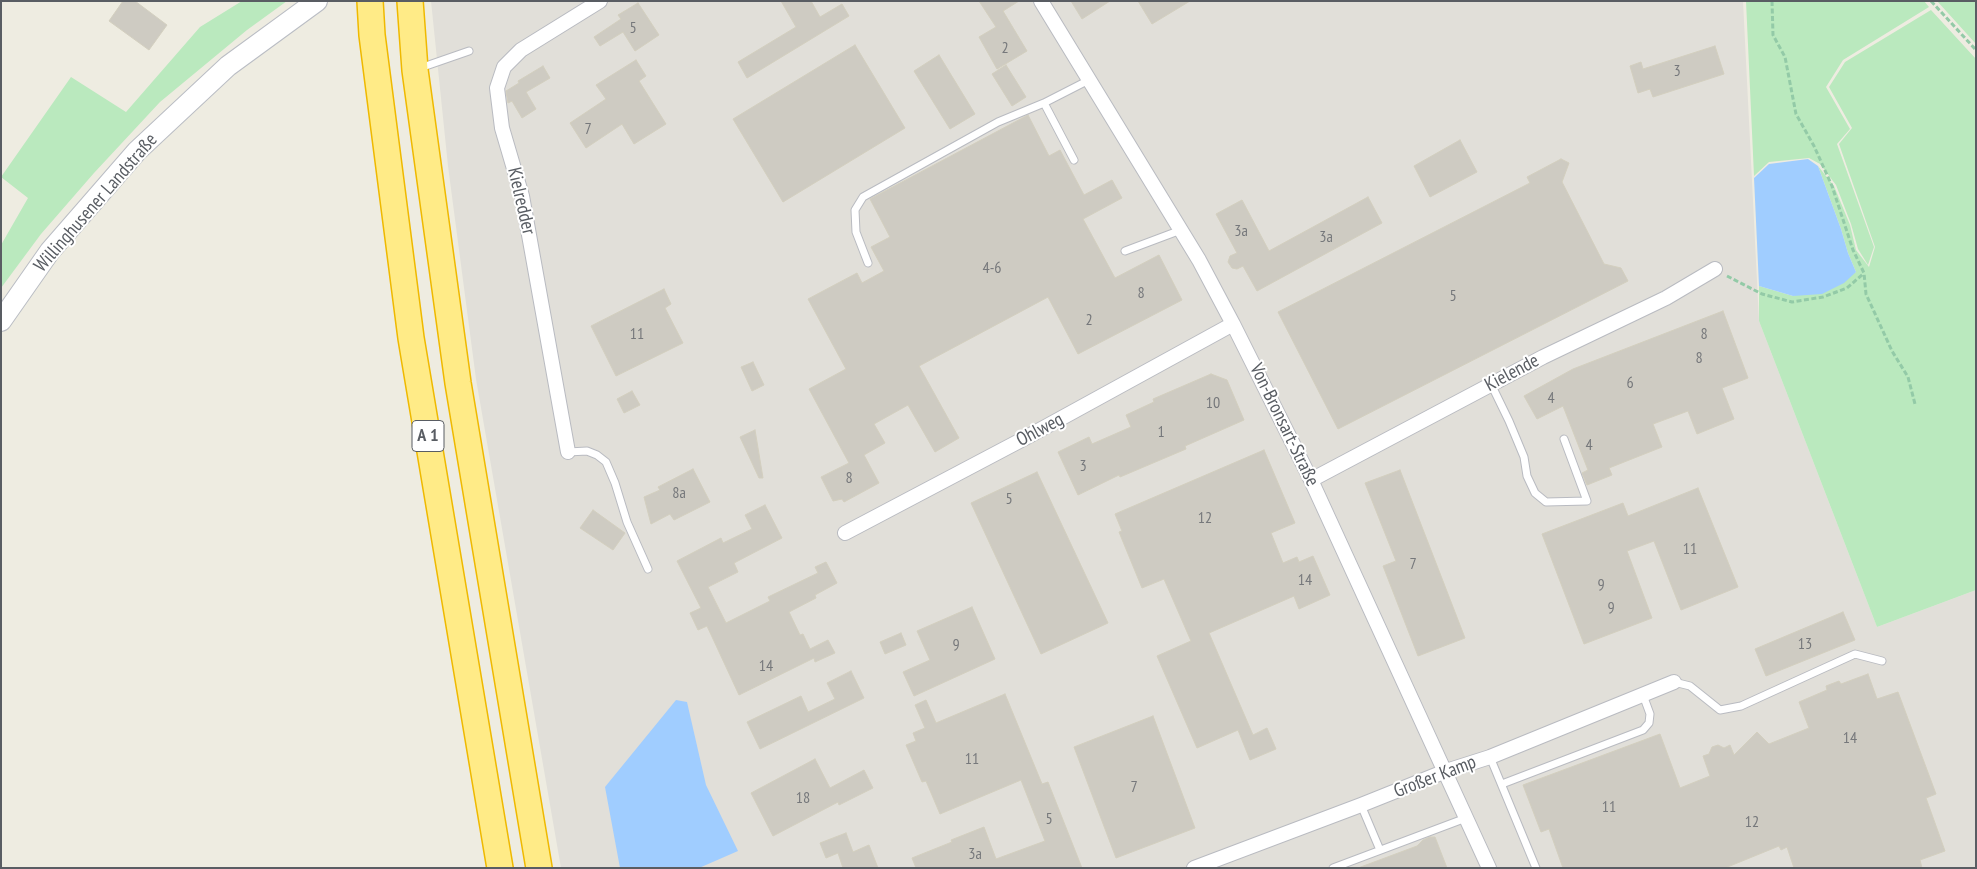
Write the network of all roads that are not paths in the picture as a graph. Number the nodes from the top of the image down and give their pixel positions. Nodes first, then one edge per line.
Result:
1 (370, 1) edge
2 (410, 1) edge
3 (600, 1) edge
4 (1041, 1) edge
5 (315, 3) edge
6 (469, 51) dead end
7 (415, 70) junction
8 (1089, 80) junction
9 (1044, 103) junction
10 (1074, 160) dead end
11 (1181, 230) junction
12 (1125, 251) dead end
13 (868, 263) dead end
14 (1715, 269) road end
15 (1, 321) edge
16 (1233, 324) junction
17 (1491, 384) junction
18 (1564, 439) dead end
19 (568, 452) joint
20 (1311, 480) junction
21 (845, 533) dead end
22 (648, 569) dead end
23 (1882, 661) dead end
24 (1674, 682) joint
25 (1643, 695) junction
26 (1490, 757) junction
27 (1446, 772) junction
28 (1502, 784) junction
29 (1361, 805) junction
30 (1466, 818) junction
31 (1380, 850) junction
32 (500, 868) edge
33 (539, 868) edge
34 (1194, 868) edge
35 (1333, 868) edge
36 (1490, 868) edge
37 (1536, 868) edge

1 - 32 highway, A 1
2 - 7 highway, A 1
3 - 19 street, Kielredder
4 - 8 street, Von-Bronsart-Straße
5 - 15 main road, Willinghusener Landstraße
6 - 7 lane
7 - 33 highway, A 1
8 - 9 lane
8 - 11 street, Von-Bronsart-Straße
9 - 10 lane
9 - 13 lane
11 - 12 lane
11 - 16 street, Von-Bronsart-Straße
14 - 17 street, Kielende
16 - 20 street, Von-Bronsart-Straße
16 - 21 street, Ohlweg
17 - 18 lane
17 - 20 street, Kielende
19 - 22 lane
20 - 27 street, Von-Bronsart-Straße
23 - 24 lane
24 - 25 street, Großer Kamp
25 - 26 street, Großer Kamp
25 - 28 lane
26 - 27 street, Großer Kamp
26 - 28 lane
27 - 29 street, Großer Kamp
27 - 30 street, Von-Bronsart-Straße
28 - 37 lane
29 - 31 lane
29 - 34 street, Großer Kamp
30 - 31 lane
30 - 36 street, Von-Bronsart-Straße
31 - 35 lane

